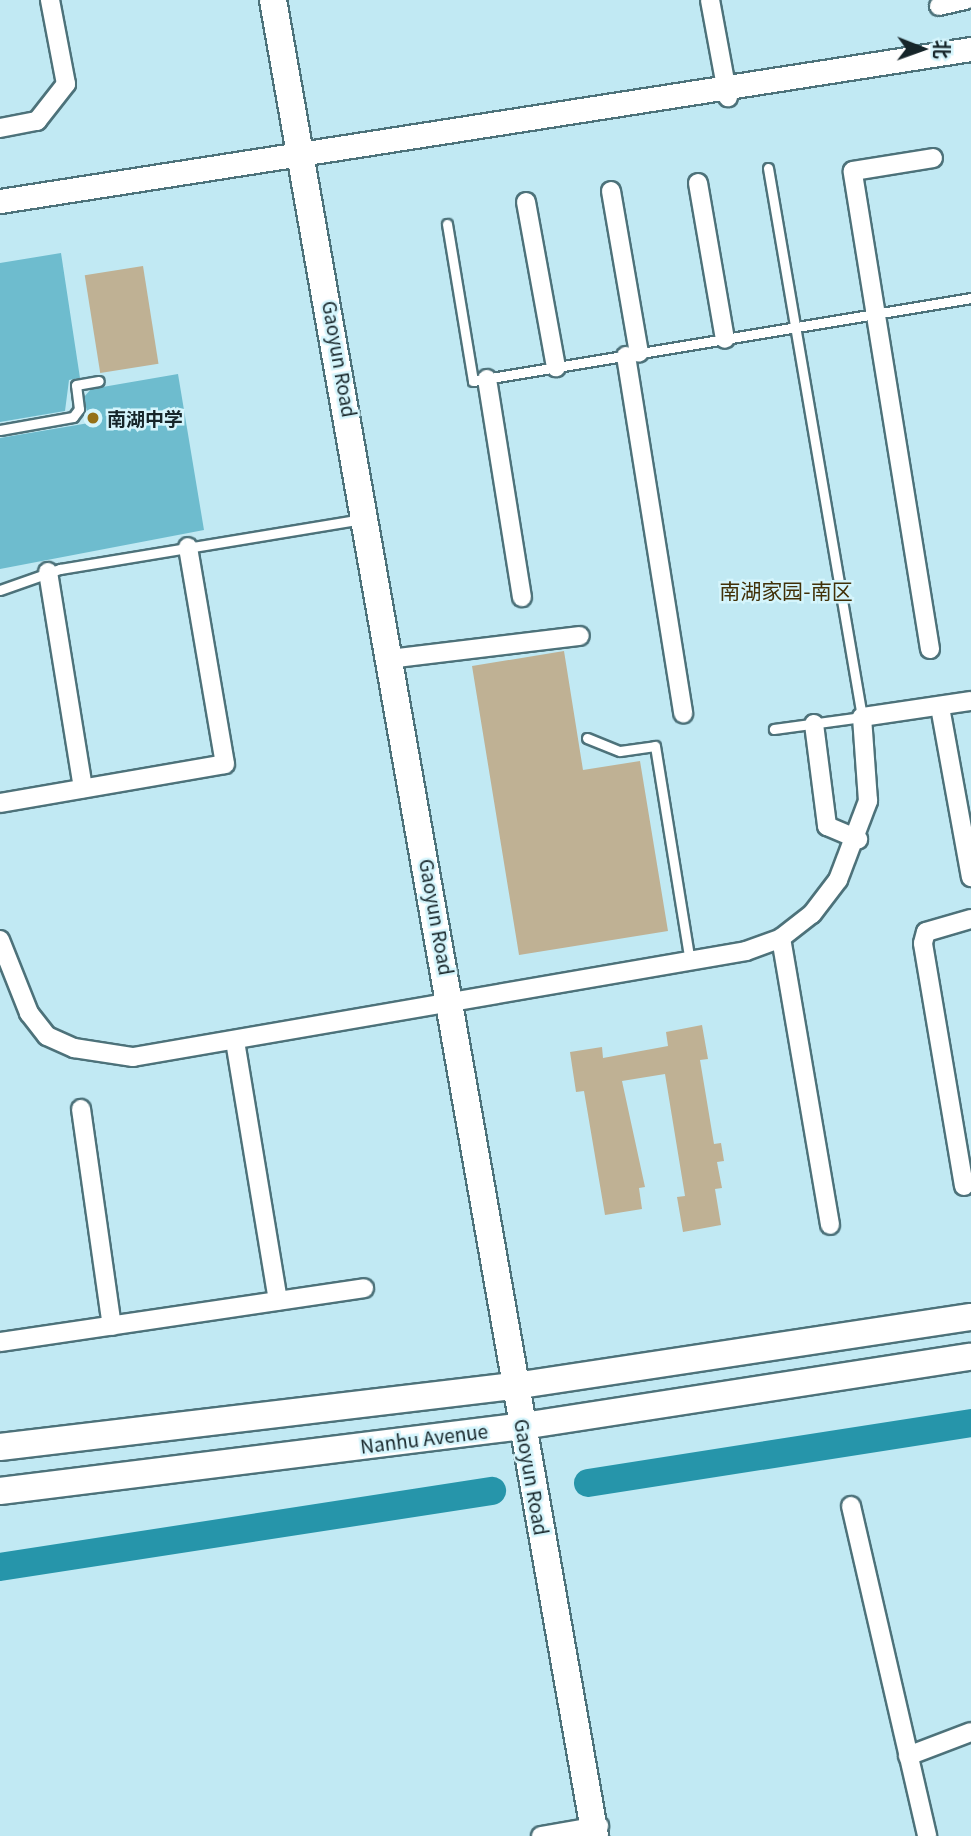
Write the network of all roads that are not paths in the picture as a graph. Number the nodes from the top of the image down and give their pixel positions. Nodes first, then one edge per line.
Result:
1 (50, 0) edge
2 (273, 0) edge
3 (280, 0) edge
4 (710, 0) edge
5 (966, 0) edge
6 (939, 6) dead end
7 (971, 49) edge
8 (971, 60) edge
9 (727, 91) junction
10 (0, 128) edge
11 (308, 156) junction
12 (933, 158) dead end
13 (768, 168) dead end
14 (698, 183) dead end
15 (611, 191) dead end
16 (0, 201) edge
17 (526, 202) dead end
18 (0, 209) edge
19 (447, 224) dead end
20 (971, 298) edge
21 (876, 314) junction
22 (795, 327) junction
23 (725, 339) junction
24 (632, 355) junction
25 (556, 367) junction
26 (487, 379) junction
27 (99, 381) dead end
28 (0, 429) edge
29 (371, 517) junction
30 (188, 547) junction
31 (48, 572) junction
32 (0, 590) edge
33 (522, 597) dead end
34 (580, 636) dead end
35 (930, 649) dead end
36 (397, 658) junction
37 (971, 701) edge
38 (940, 706) junction
39 (683, 713) dead end
40 (862, 717) junction
41 (814, 724) junction
42 (774, 729) dead end
43 (587, 738) dead end
44 (83, 788) junction
45 (0, 803) edge
46 (858, 839) junction
47 (971, 877) edge
48 (971, 919) edge
49 (0, 938) edge
50 (781, 938) junction
51 (690, 962) junction
52 (455, 1005) junction
53 (235, 1041) junction
54 (81, 1109) dead end
55 (964, 1186) dead end
56 (830, 1225) dead end
57 (364, 1287) dead end
58 (278, 1300) junction
59 (971, 1317) edge
60 (112, 1325) junction
61 (0, 1342) edge
62 (971, 1357) edge
63 (519, 1385) junction
64 (525, 1426) junction
65 (0, 1447) edge
66 (0, 1491) edge
67 (851, 1506) dead end
68 (971, 1732) edge
69 (908, 1756) junction
70 (597, 1831) edge
71 (541, 1836) edge
72 (919, 1836) edge
73 (927, 1836) edge

1 - 10 street
2 - 11 main road, Gaoyun Road
3 - 11 main road, Gaoyun Road
4 - 9 street
5 - 6 street
7 - 9 street
8 - 9 street
9 - 11 street
11 - 16 street
11 - 18 street
11 - 29 main road, Gaoyun Road
12 - 21 street
13 - 22 lane
14 - 23 street
15 - 24 street
17 - 25 street
19 - 26 lane
20 - 21 lane
21 - 22 lane
21 - 35 street
22 - 23 lane
22 - 40 lane
23 - 24 lane
24 - 25 lane
24 - 39 street
25 - 26 lane
26 - 33 street
27 - 28 lane
29 - 30 lane
29 - 36 main road, Gaoyun Road
29 - 52 main road, Gaoyun Road
30 - 31 lane
30 - 44 street
31 - 32 lane
31 - 44 street
34 - 36 street
36 - 52 main road, Gaoyun Road
37 - 38 street
38 - 40 street
38 - 47 street
40 - 41 lane
40 - 46 street
41 - 42 lane
41 - 46 street
43 - 51 lane
44 - 45 street
46 - 50 street
48 - 55 street
49 - 53 street
50 - 51 street
50 - 56 street
51 - 52 street
52 - 53 street
52 - 63 main road, Gaoyun Road
53 - 58 street
54 - 60 street
57 - 58 street
58 - 60 street
59 - 63 main road
60 - 61 street
62 - 64 main road, Nanhu Avenue
63 - 64 main road, Gaoyun Road
63 - 65 main road
64 - 66 main road, Nanhu Avenue
64 - 70 main road, Gaoyun Road
67 - 69 street
68 - 69 street
69 - 73 street
70 - 71 street
72 - 73 street

